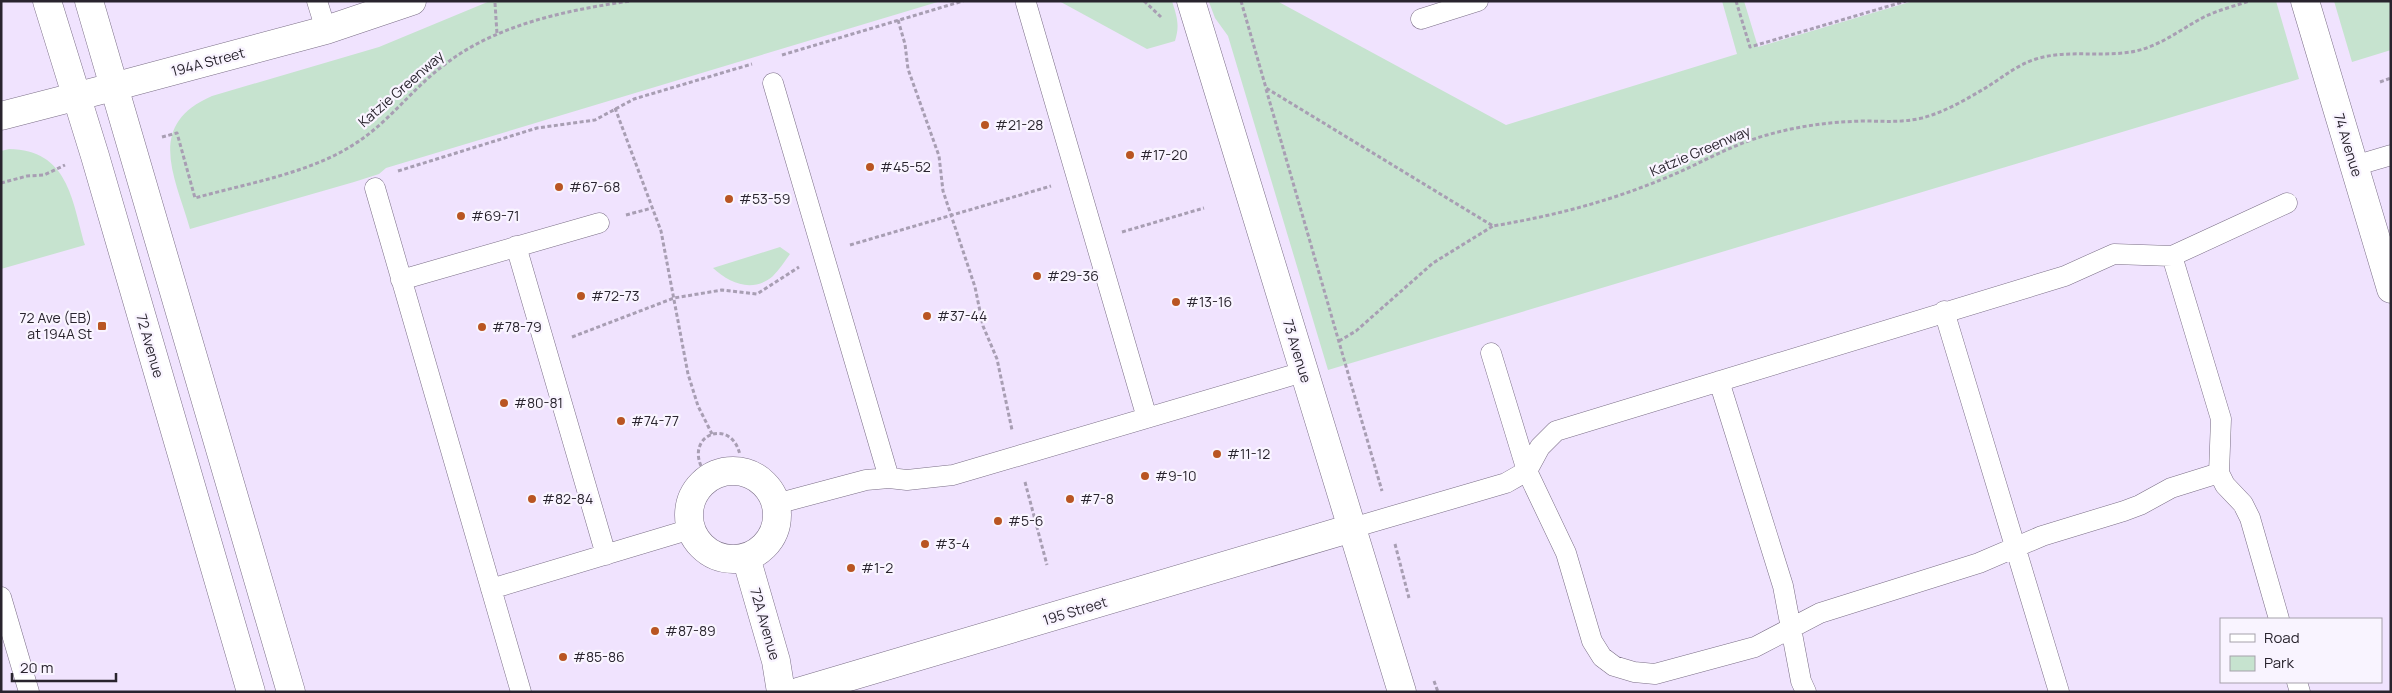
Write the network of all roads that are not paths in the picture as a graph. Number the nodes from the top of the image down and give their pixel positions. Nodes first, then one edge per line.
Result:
1 (47, 1) edge
2 (89, 1) edge
3 (318, 1) edge
4 (412, 1) edge
5 (1478, 1) edge
6 (2305, 1) edge
7 (1026, 3) dead end
8 (1191, 4) edge
9 (1421, 19) dead end
10 (326, 30) junction
11 (773, 83) dead end
12 (113, 87) junction
13 (76, 95) junction
14 (1, 116) edge
15 (2391, 155) edge
16 (2354, 166) junction
17 (375, 188) dead end
18 (2287, 203) dead end
19 (599, 223) dead end
20 (516, 246) junction
21 (2172, 256) junction
22 (401, 280) junction
23 (2391, 289) edge
24 (1944, 311) junction
25 (1491, 354) dead end
26 (1304, 372) junction
27 (1719, 381) junction
28 (1147, 418) junction
29 (1527, 471) junction
30 (2219, 473) junction
31 (889, 478) junction
32 (776, 504) junction
33 (1352, 528) junction
34 (691, 529) junction
35 (2015, 548) junction
36 (606, 554) junction
37 (746, 557) junction
38 (491, 589) junction
39 (1, 597) edge
40 (2279, 618) edge
41 (1791, 630) junction
42 (29, 692) edge
43 (251, 692) edge
44 (291, 692) edge
45 (521, 692) edge
46 (781, 692) edge
47 (798, 692) edge
48 (1402, 692) edge
49 (1806, 692) edge
50 (2059, 692) edge

1 - 13 street, 72 Avenue
2 - 12 street
3 - 10 lane
4 - 10 street, 194A Street
5 - 9 lane
6 - 16 street, 74 Avenue
7 - 28 lane
8 - 26 street, 73 Avenue
10 - 12 street, 194A Street
11 - 31 lane
12 - 13 street, 194A Street
12 - 44 street
13 - 14 street, 194A Street
13 - 43 street, 72 Avenue
15 - 16 lane
16 - 23 street, 74 Avenue
17 - 22 lane
18 - 21 lane
19 - 20 lane
20 - 22 lane
20 - 36 lane
21 - 24 lane
21 - 30 lane
22 - 38 lane
24 - 27 lane
24 - 35 lane
25 - 29 lane
26 - 28 lane
26 - 33 street, 73 Avenue
27 - 29 lane
27 - 41 lane
28 - 31 lane
29 - 33 lane
29 - 41 lane
30 - 35 lane
30 - 40 lane
31 - 32 lane
32 - 34 street
32 - 37 street
33 - 47 street, 195 Street
33 - 48 street, 73 Avenue
34 - 36 lane
34 - 37 street
35 - 41 lane
35 - 50 lane
36 - 38 lane
37 - 46 street, 72A Avenue
38 - 45 lane
39 - 42 lane
41 - 49 lane

